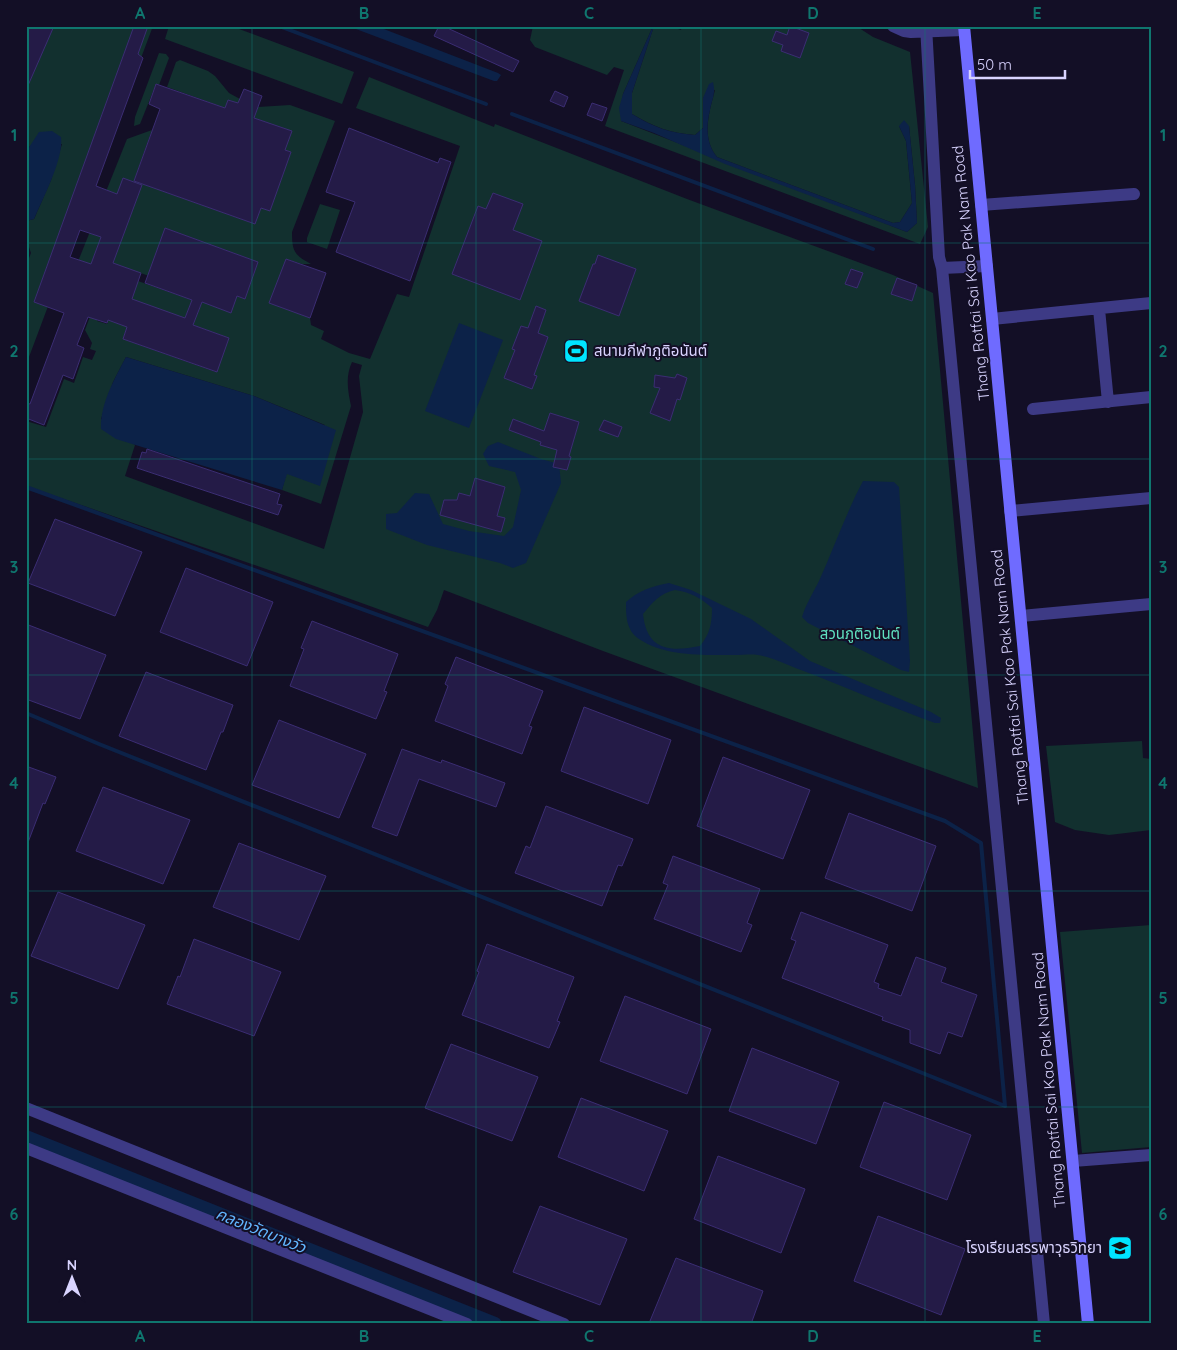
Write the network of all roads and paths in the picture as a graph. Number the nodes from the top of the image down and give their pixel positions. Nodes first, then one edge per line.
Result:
1 (893, 26) edge
2 (964, 28) edge
3 (927, 29) edge
4 (1134, 194) dead end
5 (981, 205) junction
6 (987, 266) junction
7 (942, 268) junction
8 (1151, 303) edge
9 (1099, 309) junction
10 (992, 319) junction
11 (1151, 397) edge
12 (1108, 402) junction
13 (1033, 409) dead end
14 (1151, 498) edge
15 (1010, 511) junction
16 (1151, 604) edge
17 (1020, 616) junction
18 (26, 1108) edge
19 (26, 1148) edge
20 (1151, 1155) edge
21 (1073, 1161) junction
22 (467, 1324) edge
23 (564, 1324) edge
24 (1044, 1324) edge
25 (1088, 1324) edge

1 - 3 street
2 - 3 street
2 - 5 main road, Thang Rotfai Sai Kao Pak Nam Road
3 - 7 street
4 - 5 street
5 - 6 main road, Thang Rotfai Sai Kao Pak Nam Road
6 - 7 street
6 - 10 main road, Thang Rotfai Sai Kao Pak Nam Road
7 - 24 street
8 - 9 street
9 - 10 street
9 - 12 street
10 - 15 main road, Thang Rotfai Sai Kao Pak Nam Road
11 - 12 street
12 - 13 street
14 - 15 street
15 - 17 main road, Thang Rotfai Sai Kao Pak Nam Road
16 - 17 street
17 - 21 main road, Thang Rotfai Sai Kao Pak Nam Road
18 - 23 street
19 - 22 street
20 - 21 street
21 - 25 main road, Thang Rotfai Sai Kao Pak Nam Road

